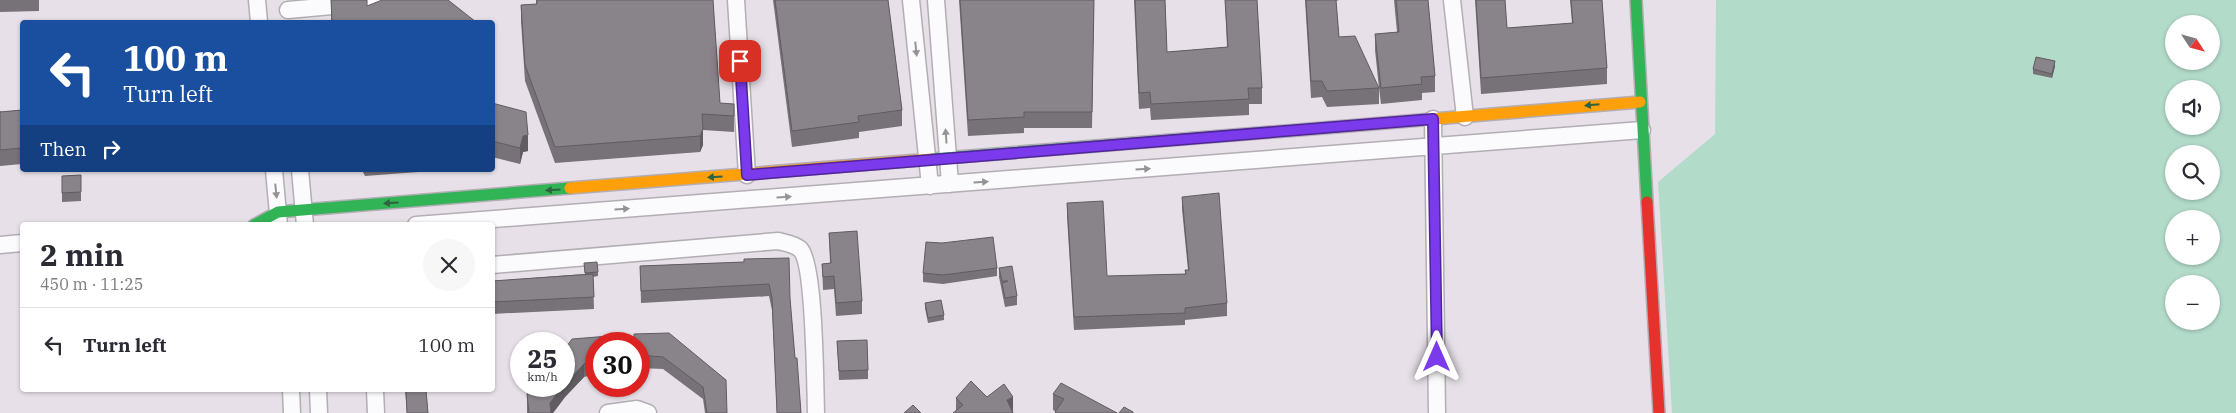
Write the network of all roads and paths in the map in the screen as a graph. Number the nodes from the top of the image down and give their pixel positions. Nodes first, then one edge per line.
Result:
1 (257, 0) edge
2 (389, 0) edge
3 (736, 0) edge
4 (911, 0) edge
5 (936, 0) edge
6 (1452, 0) edge
7 (1636, 0) edge
8 (366, 2) edge
9 (332, 6) edge
10 (288, 11) edge
11 (259, 20) edge
12 (1640, 102) junction
13 (1465, 117) junction
14 (1433, 119) junction
15 (1642, 130) junction
16 (1434, 146) junction
17 (948, 160) junction
18 (927, 161) junction
19 (274, 172) edge
20 (300, 172) edge
21 (747, 175) junction
22 (950, 184) junction
23 (930, 186) junction
24 (304, 217) edge
25 (279, 218) edge
26 (265, 222) edge
27 (456, 222) edge
28 (20, 243) edge
29 (0, 245) edge
30 (495, 265) edge
31 (291, 392) edge
32 (318, 392) edge
33 (375, 392) edge
34 (292, 413) edge
35 (320, 413) edge
36 (376, 413) edge
37 (608, 413) edge
38 (648, 413) edge
39 (816, 413) edge
40 (1438, 413) edge
41 (1659, 413) edge

1 - 11 street
2 - 8 street
3 - 21 street
4 -> 18 street
17 -> 5 street
6 - 13 street
7 - 12 street
9 - 10 street
12 -> 13 street
12 - 15 street
13 - 14 street
14 - 16 street
14 - 17 street
15 - 16 street
15 - 41 street
22 -> 16 street
16 - 40 street
17 - 18 street
17 - 22 street
18 - 21 street
18 - 23 street
19 -> 25 street
20 - 24 street
21 -> 24 street
22 - 23 street
27 -> 23 street
24 - 25 street
25 - 26 street
28 - 29 street
30 - 39 street
31 - 34 street
32 - 35 street
33 - 36 street
37 - 38 street

